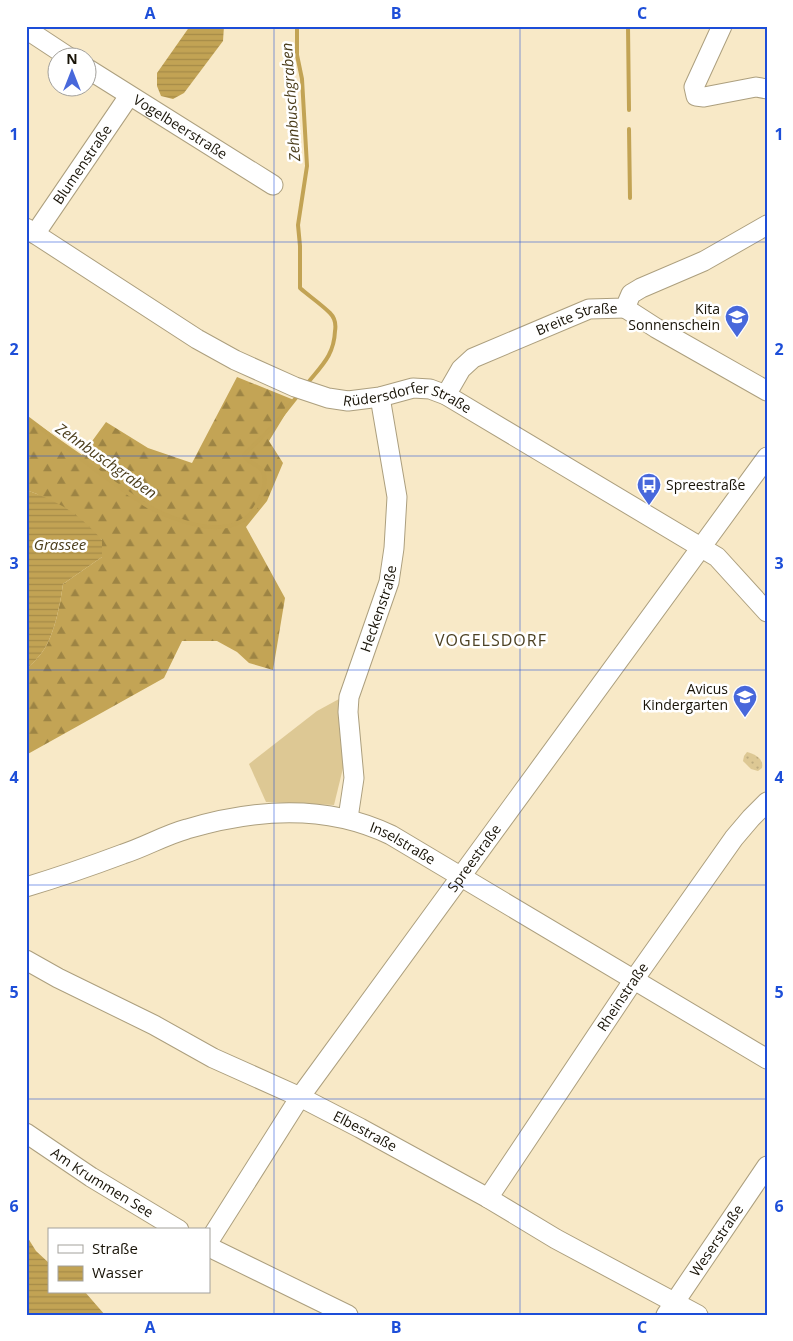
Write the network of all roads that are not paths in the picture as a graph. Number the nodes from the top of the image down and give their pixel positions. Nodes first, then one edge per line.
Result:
1 (722, 26) edge
2 (26, 29) edge
3 (55, 48) edge
4 (98, 76) edge
5 (767, 89) edge
6 (129, 96) junction
7 (273, 185) dead end
8 (767, 225) edge
9 (31, 231) edge
10 (625, 308) junction
11 (767, 391) edge
12 (446, 395) junction
13 (380, 397) junction
14 (767, 457) edge
15 (701, 547) junction
16 (767, 612) edge
17 (767, 802) edge
18 (348, 818) junction
19 (459, 877) junction
20 (26, 887) edge
21 (26, 960) edge
22 (633, 980) junction
23 (767, 1059) edge
24 (300, 1097) junction
25 (26, 1133) edge
26 (767, 1166) edge
27 (488, 1198) junction
28 (176, 1228) edge
29 (210, 1240) edge
30 (210, 1247) edge
31 (671, 1308) edge
32 (348, 1315) edge
33 (698, 1315) edge

1 - 5 street
2 - 3 street
4 - 6 street, Vogelbeerstraße
6 - 7 street, Vogelbeerstraße
6 - 9 street, Blumenstraße
8 - 10 street, Breite Straße
9 - 13 street, Rüdersdorfer Straße
10 - 11 street
10 - 12 street, Breite Straße
12 - 13 street, Rüdersdorfer Straße
12 - 15 street, Rüdersdorfer Straße
13 - 18 street, Heckenstraße
14 - 15 street, Spreestraße
15 - 16 street, Rüdersdorfer Straße
15 - 19 street, Spreestraße
17 - 22 street, Rheinstraße
18 - 19 street, Inselstraße
18 - 20 street, Inselstraße
19 - 22 street, Inselstraße
19 - 24 street, Spreestraße
21 - 24 street, Elbestraße
22 - 23 street, Inselstraße
22 - 27 street, Rheinstraße
24 - 27 street, Elbestraße
24 - 29 street, Spreestraße
25 - 28 street, Am Krummen See
26 - 31 street, Weserstraße
27 - 31 street, Elbestraße
30 - 32 street
31 - 33 street, Elbestraße

